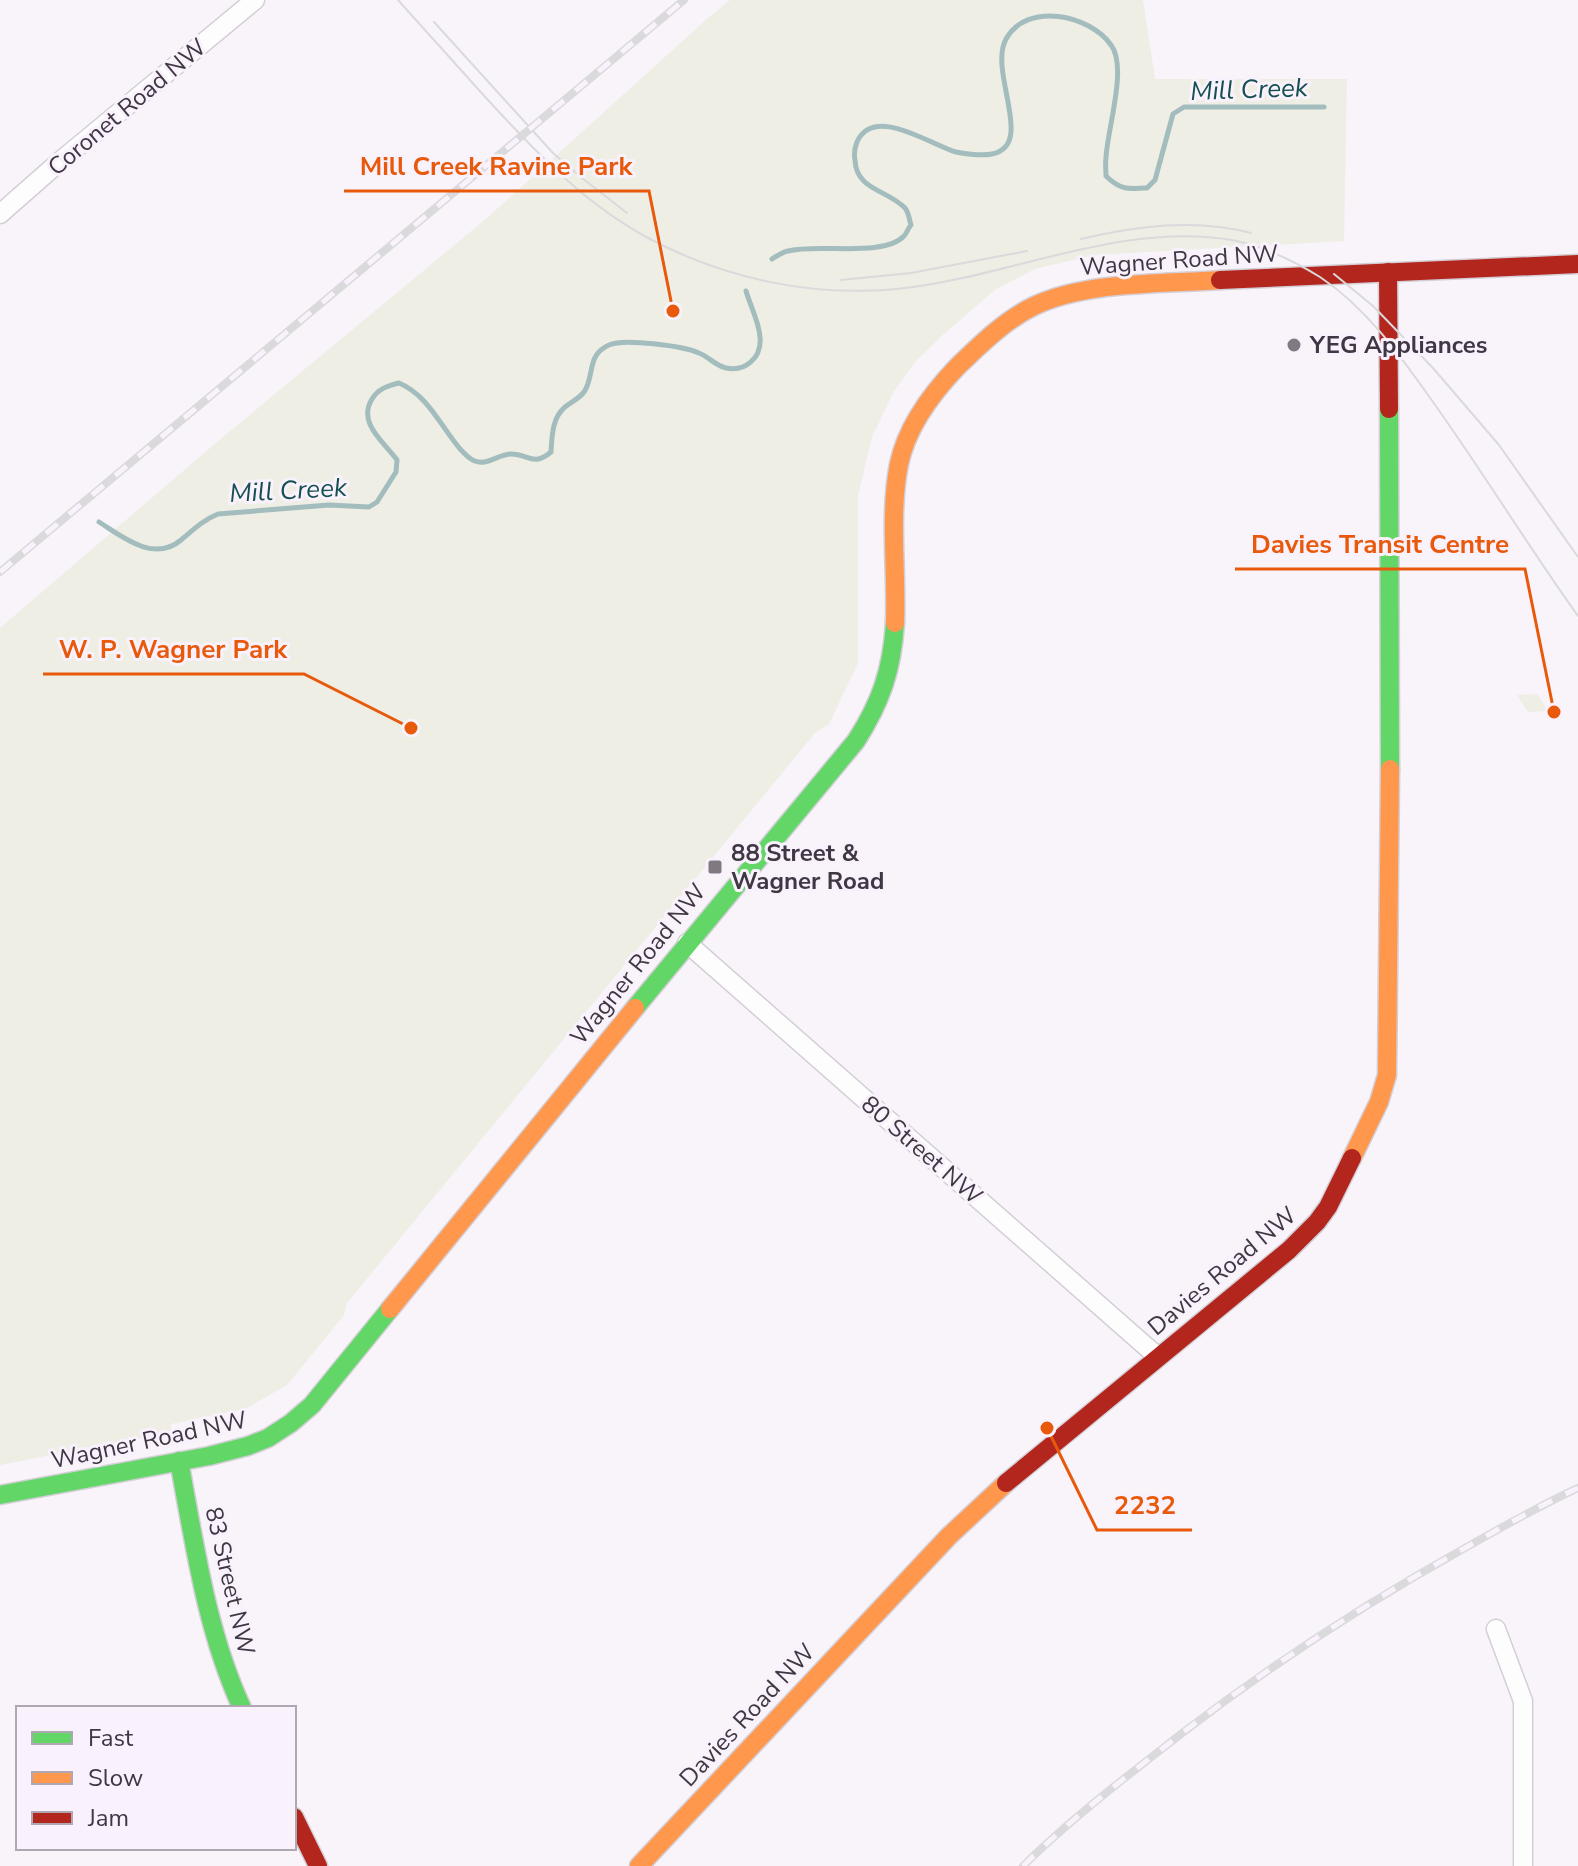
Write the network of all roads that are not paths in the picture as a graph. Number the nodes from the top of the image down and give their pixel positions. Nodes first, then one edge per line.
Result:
1 (255, 0) edge
2 (0, 214) edge
3 (1578, 264) edge
4 (1388, 272) junction
5 (687, 943) junction
6 (1158, 1357) junction
7 (179, 1461) junction
8 (0, 1495) edge
9 (1496, 1629) dead end
10 (241, 1706) edge
11 (296, 1821) edge
12 (318, 1866) edge
13 (639, 1866) edge
14 (1523, 1866) edge

1 - 2 street, Coronet Road NW
3 - 4 street, Wagner Road NW
4 - 5 street, Wagner Road NW
4 - 6 street, Davies Road NW
5 - 6 street, 80 Street NW
5 - 7 street, Wagner Road NW
6 - 13 street, Davies Road NW
7 - 8 street, Wagner Road NW
7 - 10 street, 83 Street NW
9 - 14 street
11 - 12 street

